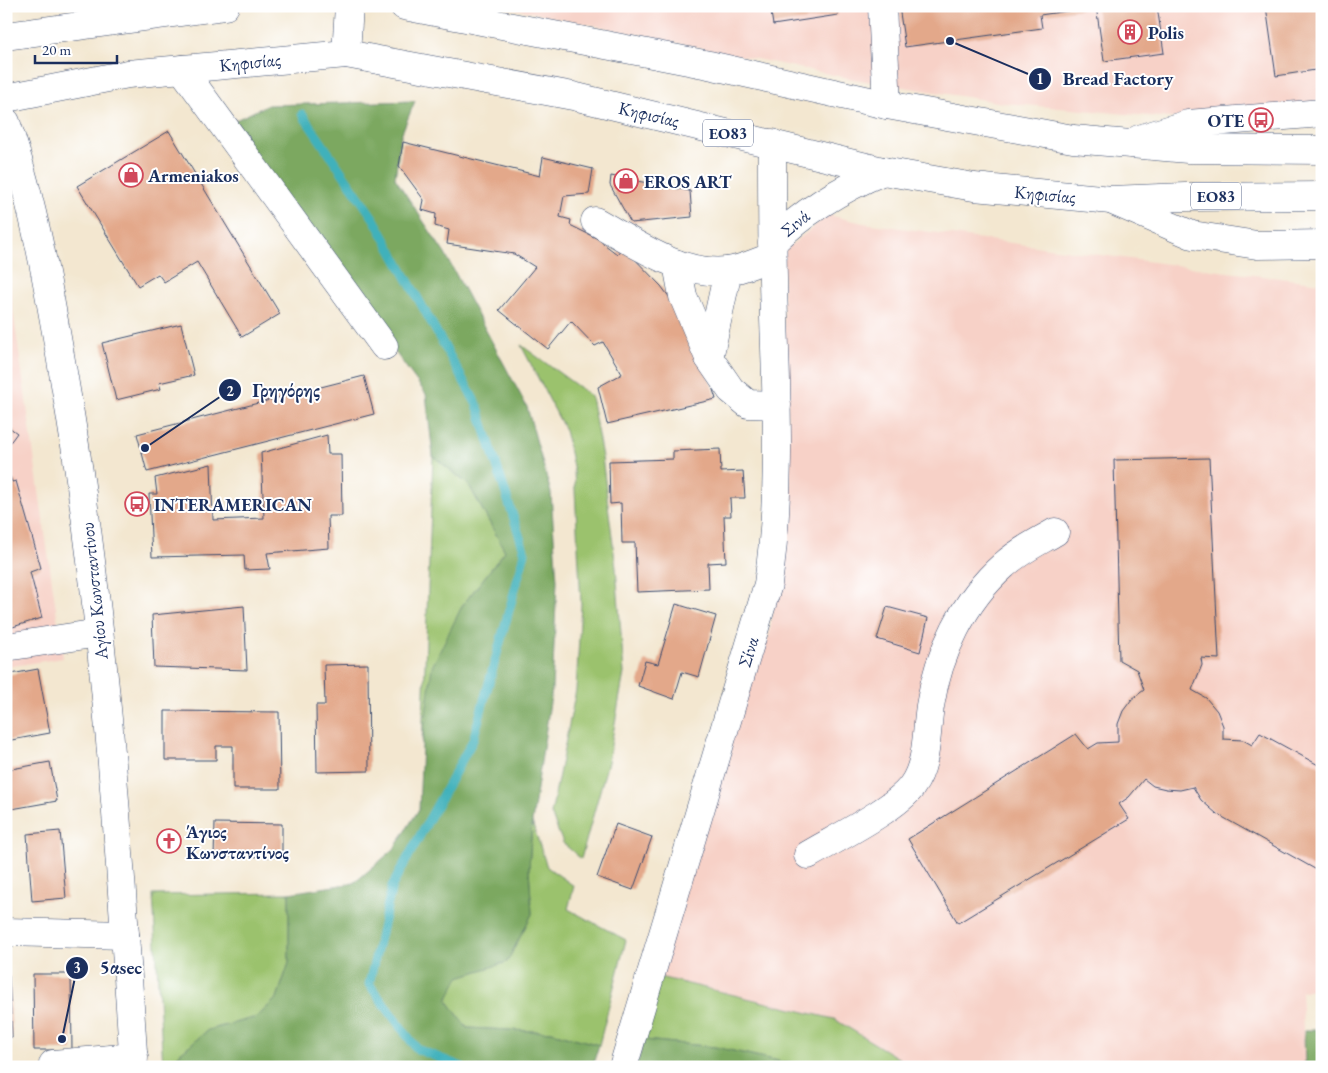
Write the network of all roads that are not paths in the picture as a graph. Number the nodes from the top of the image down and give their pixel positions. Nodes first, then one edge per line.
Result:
1 (225, 6) edge
2 (349, 6) edge
3 (404, 6) edge
4 (882, 6) edge
5 (6, 36) edge
6 (346, 54) junction
7 (182, 69) junction
8 (6, 98) edge
9 (887, 105) junction
10 (1322, 114) edge
11 (6, 122) edge
12 (772, 143) junction
13 (1123, 144) junction
14 (1322, 150) edge
15 (882, 171) junction
16 (1322, 196) edge
17 (1111, 200) junction
18 (595, 221) dead end
19 (1322, 244) edge
20 (772, 250) junction
21 (677, 264) junction
22 (728, 271) junction
23 (384, 346) dead end
24 (709, 358) junction
25 (777, 405) junction
26 (1055, 532) dead end
27 (99, 633) junction
28 (6, 647) edge
29 (808, 855) dead end
30 (6, 932) edge
31 (126, 935) junction
32 (626, 1057) edge
33 (134, 1062) edge
34 (53, 1064) dead end

1 - 5 main road
2 - 6 main road
3 - 9 main road
4 - 9 main road
6 - 7 main road, Κηφισίας / ΕΟ83
6 - 12 main road, Κηφισίας / ΕΟ83
7 - 8 main road, Κηφισίας / ΕΟ83
7 - 23 main road
9 - 13 main road
10 - 13 main road
11 - 27 main road, Αγίου Κωνσταντίνου
12 - 15 main road, Κηφισίας / ΕΟ83
12 - 20 main road, Σινά
13 - 14 main road
15 - 17 main road, Κηφισίας / ΕΟ83
15 - 20 main road, Σινά
16 - 17 main road, Κηφισίας / ΕΟ83
17 - 19 main road
18 - 21 main road
20 - 22 main road
20 - 25 main road, Σίνα
21 - 22 main road
21 - 24 main road
22 - 24 main road
24 - 25 main road
25 - 32 main road, Σίνα
26 - 29 main road
27 - 28 main road
27 - 31 main road, Αγίου Κωνσταντίνου
30 - 31 main road
31 - 33 main road, Αγίου Κωνσταντίνου
33 - 34 main road

